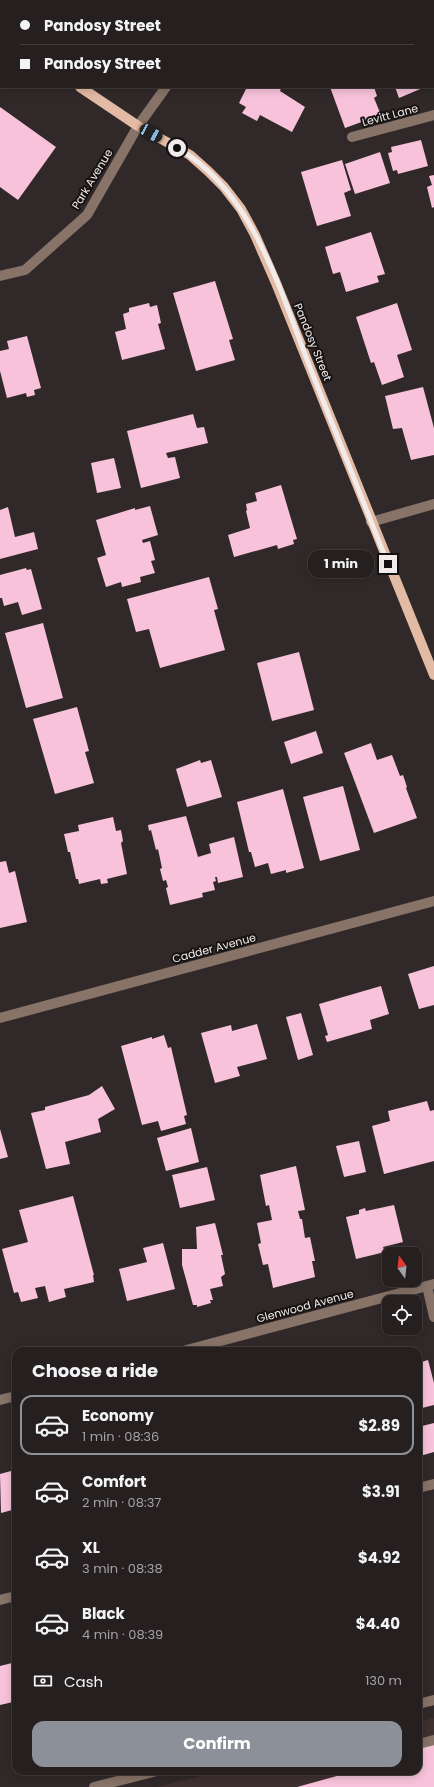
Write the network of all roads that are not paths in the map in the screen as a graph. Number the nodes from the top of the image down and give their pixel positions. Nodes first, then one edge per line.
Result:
1 (81, 88) edge
2 (165, 88) edge
3 (434, 116) edge
4 (138, 126) junction
5 (352, 138) dead end
6 (0, 276) edge
7 (434, 504) edge
8 (371, 522) junction
9 (434, 675) edge
10 (434, 901) edge
11 (0, 1018) edge
12 (430, 1285) edge
13 (434, 1317) edge
14 (198, 1347) edge
15 (12, 1397) edge
16 (0, 1400) edge
17 (434, 1484) edge
18 (422, 1487) edge
19 (12, 1597) edge
20 (0, 1600) edge
21 (434, 1700) edge
22 (422, 1703) edge
23 (434, 1740) edge
24 (422, 1743) edge
25 (141, 1775) edge
26 (94, 1787) edge

1 - 4 main road, Pandosy Street
2 - 4 street, Park Avenue
3 - 5 street, Levitt Lane
4 - 6 street, Park Avenue
4 - 8 main road, Pandosy Street
7 - 8 street
8 - 9 main road, Pandosy Street
10 - 11 street, Cadder Avenue
12 - 13 street
12 - 14 street, Glenwood Avenue
15 - 16 street
17 - 18 street
19 - 20 street
21 - 22 street
23 - 24 street
25 - 26 street

